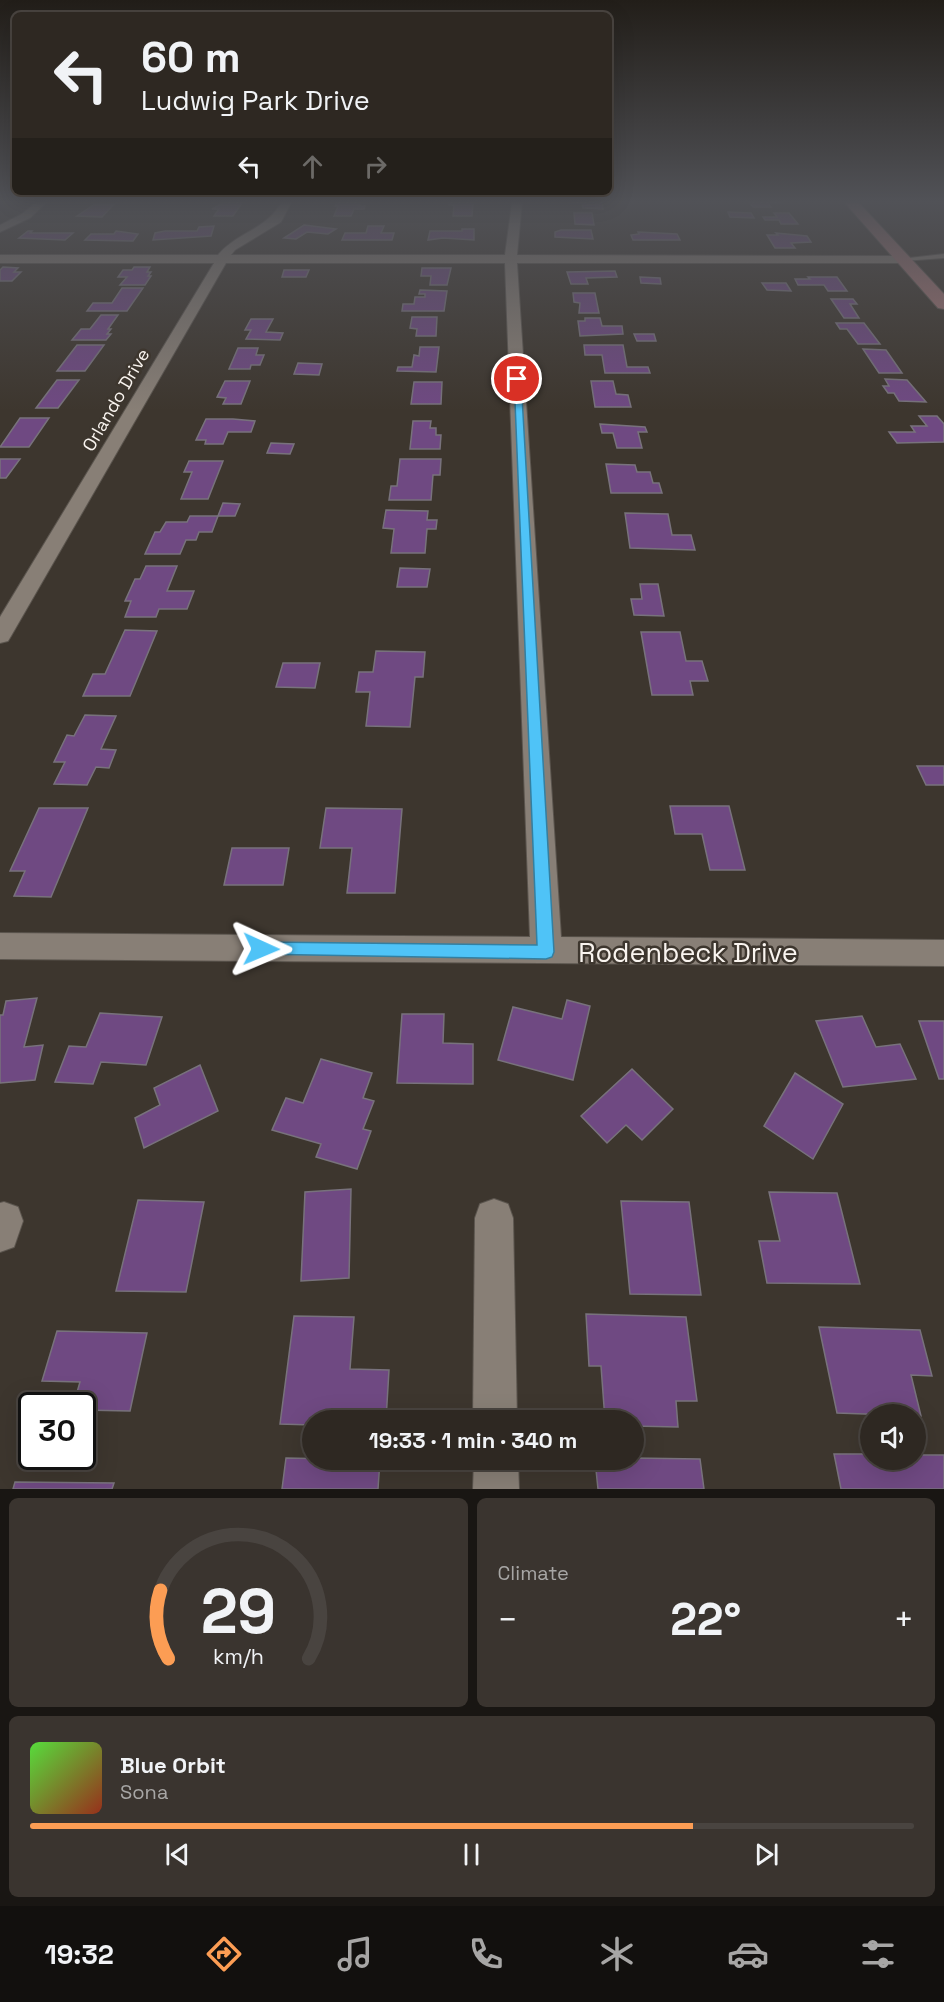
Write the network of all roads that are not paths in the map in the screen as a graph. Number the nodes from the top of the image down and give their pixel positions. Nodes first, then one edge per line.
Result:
1 (214, 272) edge
2 (512, 272) edge
3 (915, 272) edge
4 (944, 304) edge
5 (0, 636) edge
6 (0, 946) edge
7 (546, 952) junction
8 (944, 953) edge
9 (494, 1218) dead end
10 (495, 1410) edge
11 (496, 1470) edge
12 (496, 1489) edge

1 - 5 street, Orlando Drive
2 - 7 street
3 - 4 main road
6 - 7 street, Rodenbeck Drive
7 - 8 street, Rodenbeck Drive
9 - 10 street
11 - 12 street

